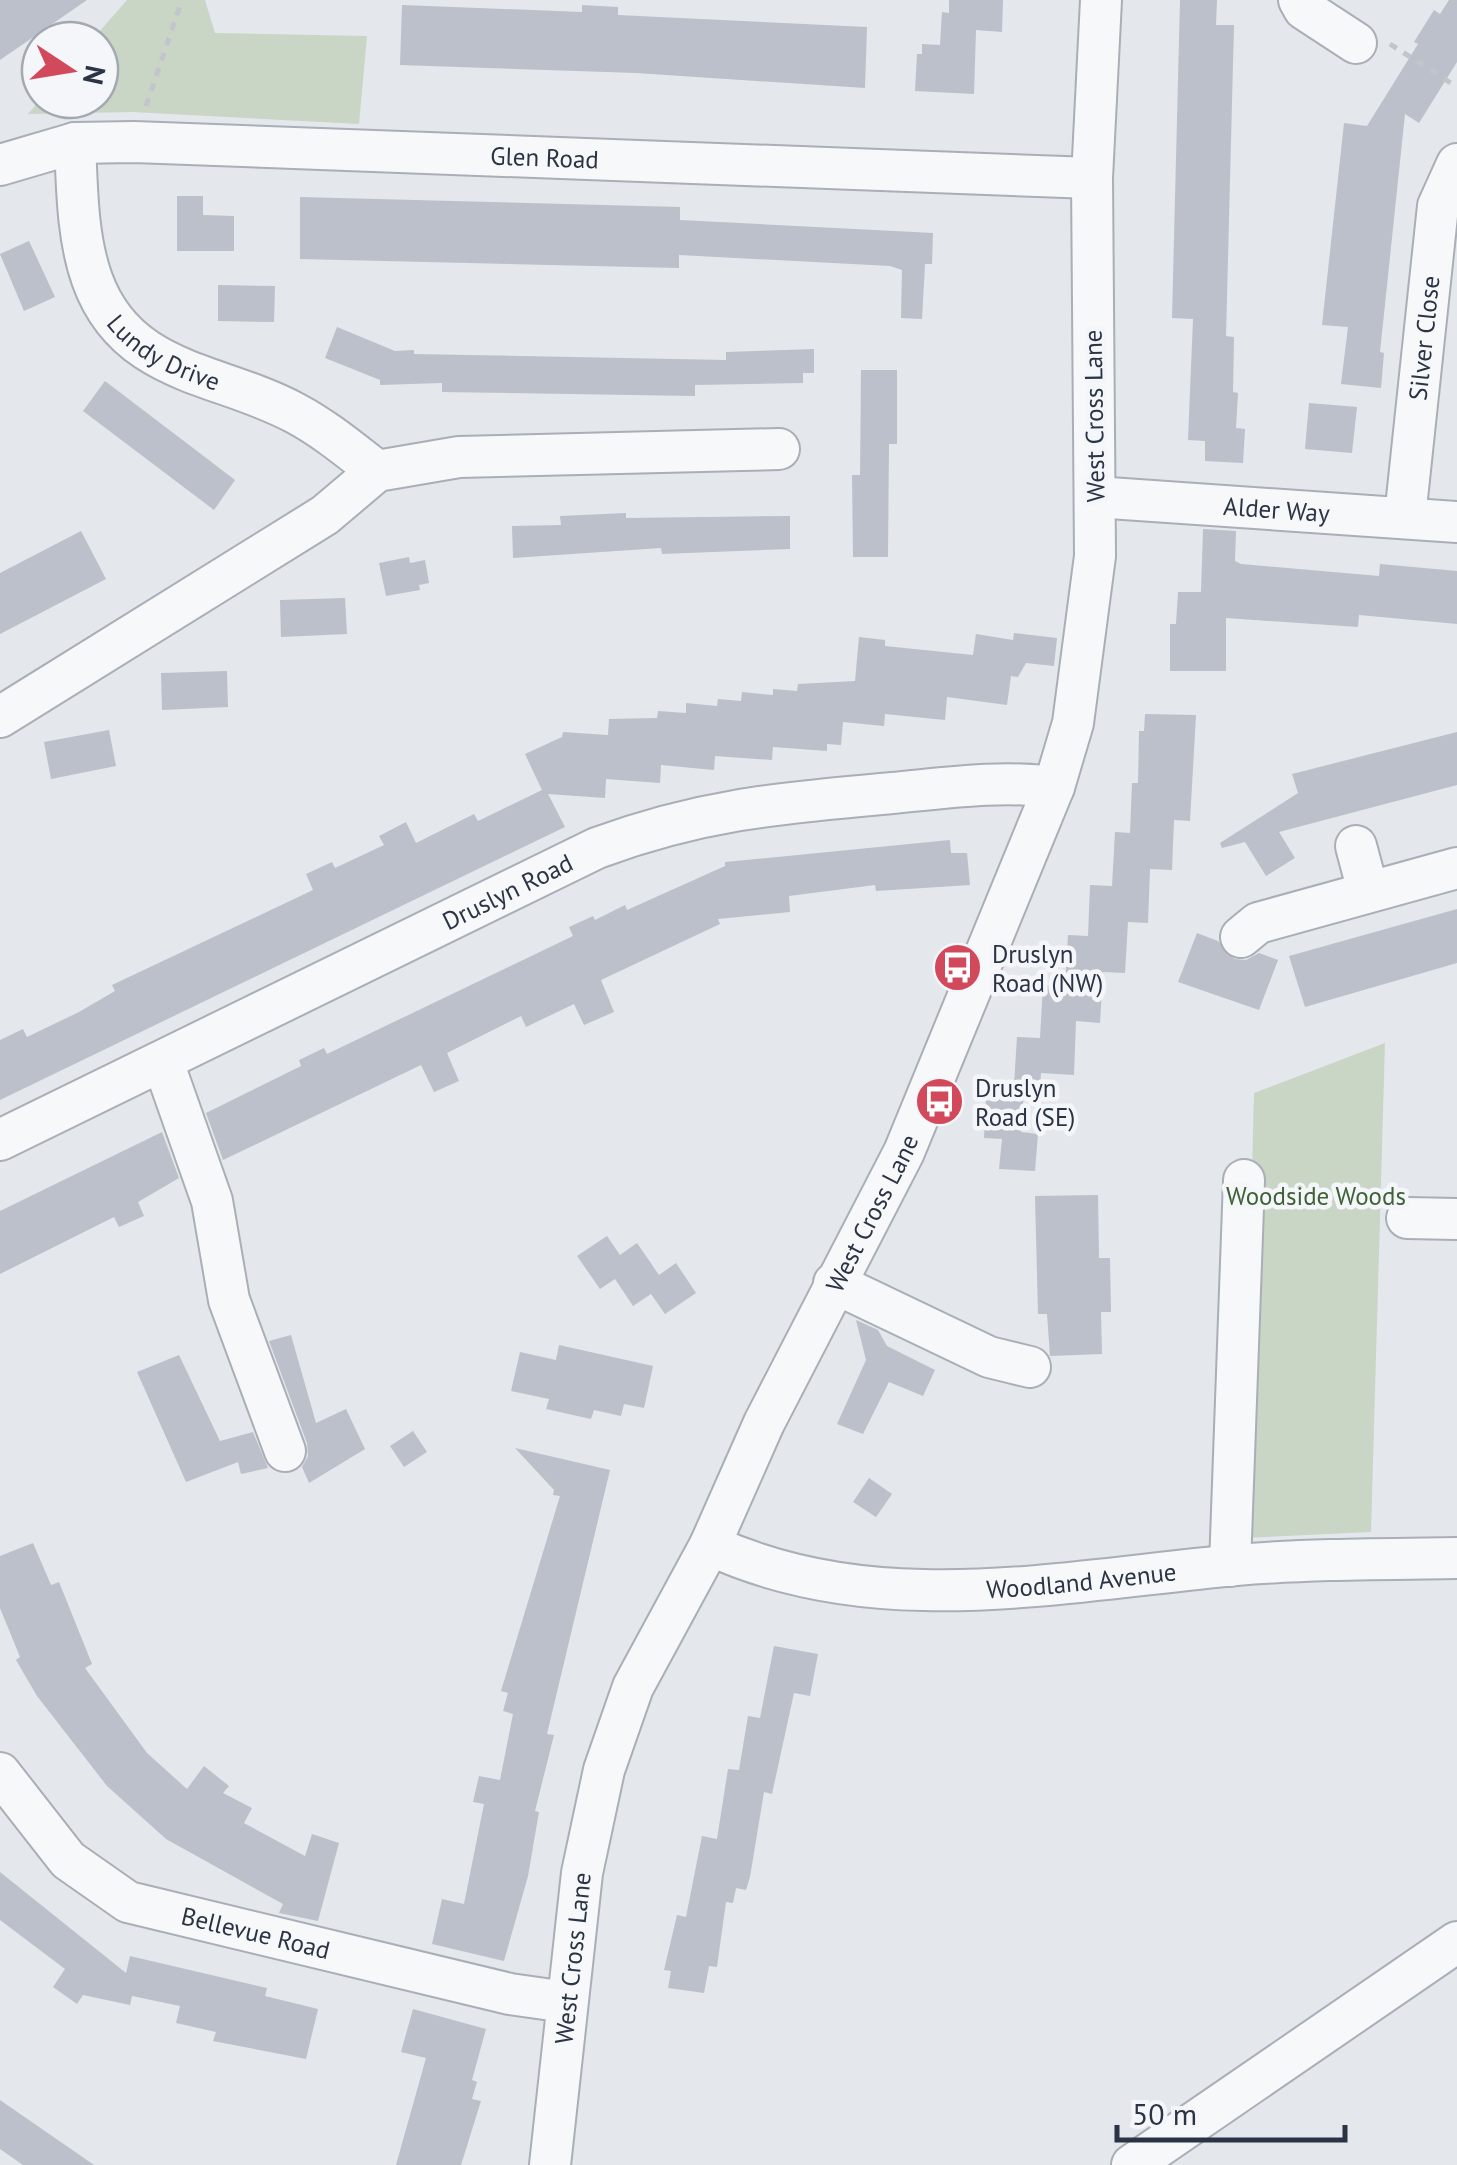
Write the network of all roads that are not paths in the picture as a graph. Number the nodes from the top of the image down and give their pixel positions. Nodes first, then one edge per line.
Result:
1 (1101, 0) edge
2 (1299, 0) edge
3 (1356, 43) road end
4 (75, 143) junction
5 (1457, 164) edge
6 (0, 166) edge
7 (1092, 178) junction
8 (779, 448) dead end
9 (376, 471) junction
10 (1095, 497) junction
11 (1405, 517) junction
12 (1457, 522) edge
13 (0, 717) edge
14 (1054, 787) junction
15 (1356, 846) dead end
16 (1457, 868) edge
17 (1368, 891) junction
18 (1242, 937) dead end
19 (163, 1062) junction
20 (0, 1140) edge
21 (1244, 1180) dead end
22 (1407, 1218) dead end
23 (1457, 1220) edge
24 (834, 1283) junction
25 (1030, 1367) dead end
26 (285, 1450) dead end
27 (710, 1545) junction
28 (1457, 1558) edge
29 (1230, 1566) junction
30 (0, 1773) edge
31 (1457, 1942) edge
32 (566, 2002) junction
33 (550, 2165) edge
34 (1132, 2165) edge

1 - 7 street, West Cross Lane
2 - 3 street
4 - 6 street, Glen Road
4 - 7 street, Glen Road
4 - 9 street, Lundy Drive
5 - 11 street, Silver Close
7 - 10 street, West Cross Lane
8 - 9 street
9 - 13 street
10 - 11 street, Alder Way
10 - 14 street, West Cross Lane
11 - 12 street, Alder Way
14 - 19 street, Druslyn Road
14 - 24 street, West Cross Lane
15 - 17 street
16 - 17 street
17 - 18 street
19 - 20 street, Druslyn Road
19 - 26 street
21 - 29 street
22 - 23 street
24 - 25 street
24 - 27 street, West Cross Lane
27 - 29 street, Woodland Avenue
27 - 32 street, West Cross Lane
28 - 29 street, Woodland Avenue
30 - 32 street, Bellevue Road
31 - 34 street
32 - 33 street, West Cross Lane

